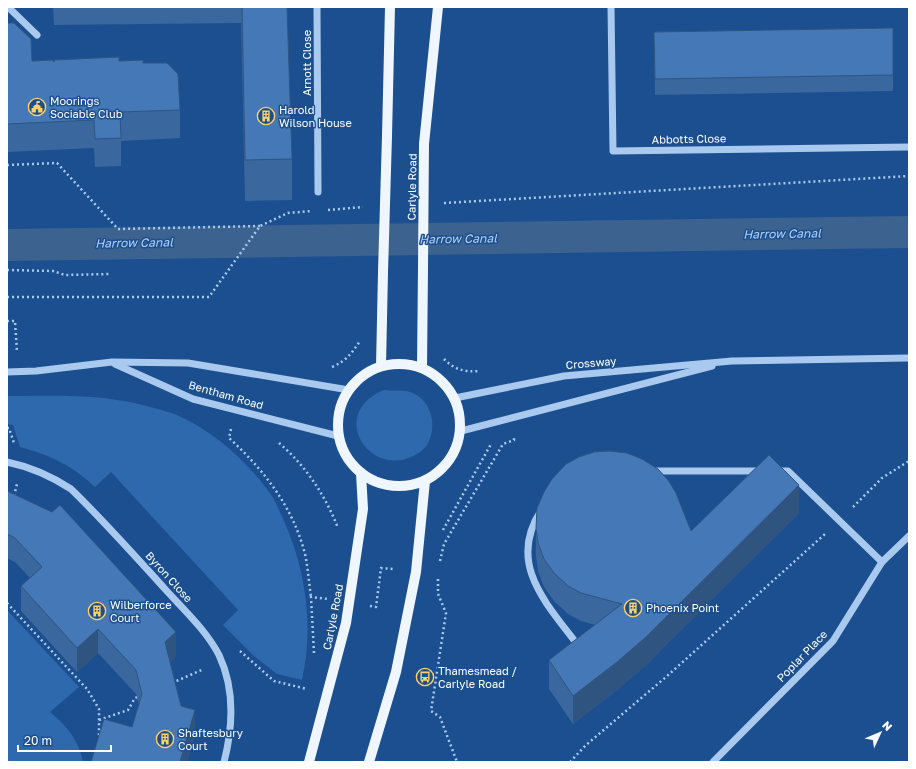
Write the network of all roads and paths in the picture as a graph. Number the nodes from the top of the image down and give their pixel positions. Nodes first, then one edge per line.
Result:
1 (8, 7) edge
2 (317, 7) edge
3 (390, 7) edge
4 (438, 7) edge
5 (611, 7) edge
6 (37, 35) dead end
7 (909, 147) edge
8 (7, 165) edge
9 (909, 176) edge
10 (318, 192) dead end
11 (442, 203) dead end
12 (371, 207) dead end
13 (318, 210) dead end
14 (325, 210) dead end
15 (260, 226) junction
16 (7, 270) edge
17 (110, 274) dead end
18 (7, 297) edge
19 (7, 321) edge
20 (360, 334) dead end
21 (441, 356) dead end
22 (909, 358) edge
23 (732, 361) junction
24 (112, 362) junction
25 (381, 366) junction
26 (328, 368) dead end
27 (422, 368) junction
28 (483, 371) dead end
29 (7, 372) edge
30 (18, 372) junction
31 (349, 390) junction
32 (455, 398) junction
33 (509, 419) junction
34 (232, 424) dead end
35 (461, 431) junction
36 (338, 436) junction
37 (513, 436) dead end
38 (274, 438) dead end
39 (909, 461) edge
40 (7, 462) edge
41 (22, 465) junction
42 (642, 471) edge
43 (361, 473) junction
44 (425, 481) junction
45 (13, 501) edge
46 (547, 501) edge
47 (839, 521) junction
48 (909, 536) edge
49 (357, 552) junction
50 (419, 552) junction
51 (882, 562) junction
52 (439, 567) dead end
53 (393, 569) dead end
54 (438, 574) dead end
55 (311, 597) junction
56 (332, 600) dead end
57 (7, 603) edge
58 (370, 606) dead end
59 (234, 647) dead end
60 (582, 651) edge
61 (314, 658) dead end
62 (221, 663) junction
63 (309, 683) dead end
64 (170, 684) edge
65 (290, 685) dead end
66 (307, 689) dead end
67 (142, 695) edge
68 (99, 720) junction
69 (99, 742) edge
70 (224, 762) edge
71 (309, 762) edge
72 (368, 762) edge
73 (457, 762) edge
74 (570, 762) edge
75 (713, 762) edge

1 - 6 street
2 - 10 street, Arnott Close
3 - 25 main road, bridge
4 - 27 main road, Carlyle Road, bridge
5 - 7 street, Abbotts Close
8 - 15 path
9 - 11 path
12 - 14 path
13 - 15 path
15 - 18 path
16 - 17 path
19 - 30 path
20 - 26 path
21 - 28 path
22 - 23 street, Crossway
23 - 32 street, Crossway
23 - 33 street, Crossway
24 - 30 street, Bentham Road
24 - 31 street, Bentham Road
24 - 36 street, Bentham Road
25 - 27 main road
25 - 31 main road
27 - 32 main road
29 - 30 street, Bentham Road
31 - 36 main road
32 - 35 main road
33 - 35 street, Crossway
33 - 50 path
34 - 55 path
35 - 44 main road
36 - 43 main road
37 - 52 path
38 - 49 path
39 - 47 path
40 - 41 street, Byron Close
41 - 45 path
41 - 62 street, Byron Close
42 - 47 street
43 - 44 main road
43 - 49 main road, Carlyle Road
44 - 50 main road
46 - 60 street
47 - 51 street
47 - 74 path
48 - 51 street, Poplar Place
49 - 71 main road, Carlyle Road
50 - 72 main road
51 - 75 street, Poplar Place
53 - 58 path
54 - 73 path
55 - 56 path
55 - 61 path
57 - 68 path
59 - 65 path
62 - 64 path
62 - 70 street, Byron Close
63 - 66 path
67 - 68 path
68 - 69 path

